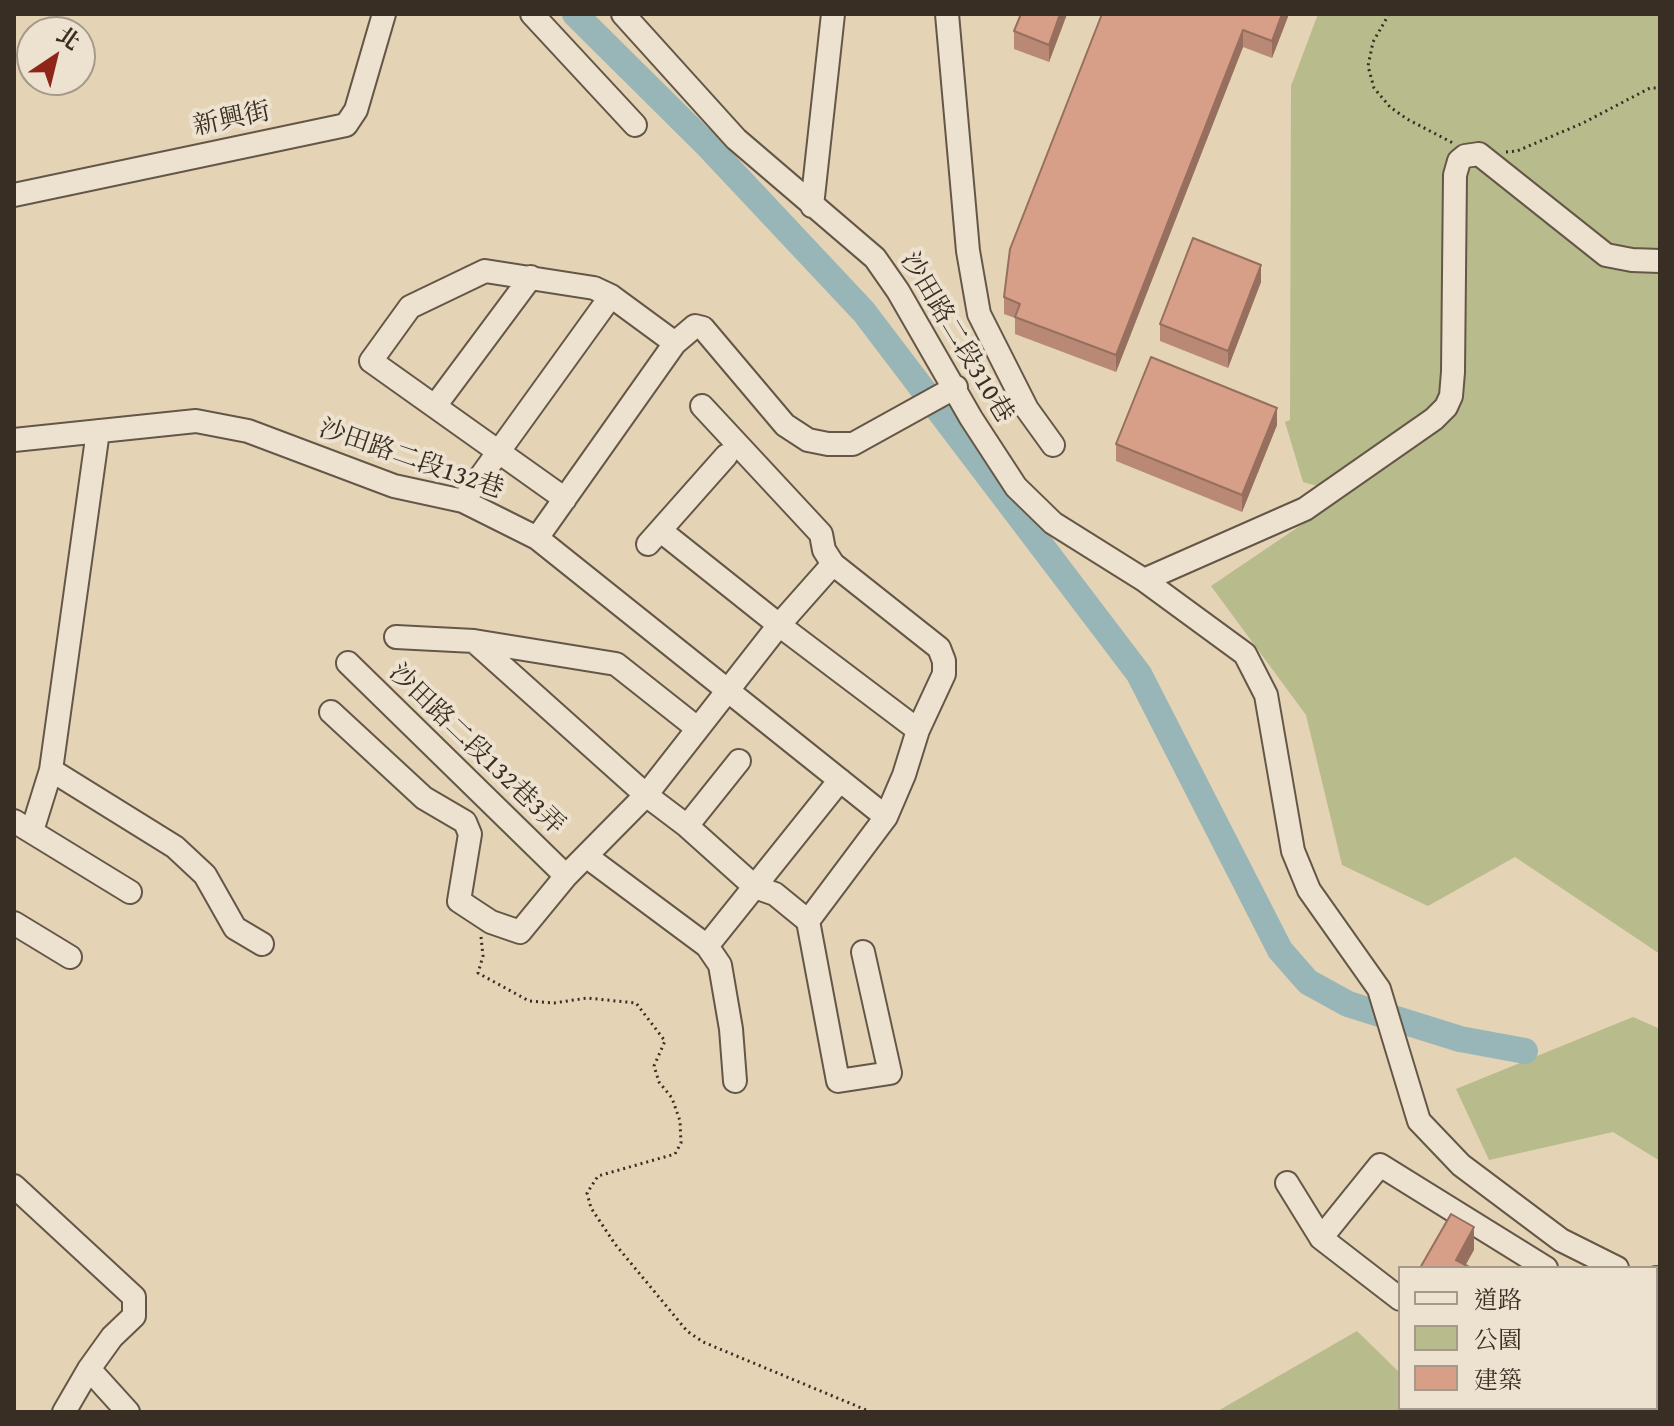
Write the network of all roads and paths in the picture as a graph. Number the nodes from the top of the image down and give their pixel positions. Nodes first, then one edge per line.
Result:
1 (384, 14) edge
2 (532, 14) edge
3 (623, 14) edge
4 (833, 14) edge
5 (947, 14) edge
6 (1389, 14) edge
7 (1660, 88) edge
8 (635, 125) dead end
9 (1479, 154) junction
10 (14, 195) edge
11 (812, 206) junction
12 (1660, 261) edge
13 (531, 277) junction
14 (611, 296) junction
15 (675, 343) junction
16 (949, 392) junction
17 (435, 406) junction
18 (702, 406) dead end
19 (98, 431) junction
20 (14, 440) edge
21 (1053, 445) dead end
22 (498, 451) junction
23 (726, 456) dead end
24 (565, 499) junction
25 (463, 501) junction
26 (537, 538) junction
27 (833, 564) junction
28 (1144, 580) junction
29 (779, 625) junction
30 (396, 637) dead end
31 (474, 641) junction
32 (348, 663) dead end
33 (727, 692) junction
34 (331, 712) dead end
35 (697, 728) junction
36 (918, 730) junction
37 (739, 761) dead end
38 (51, 770) junction
39 (840, 780) junction
40 (646, 795) junction
41 (886, 817) junction
42 (23, 826) edge
43 (687, 826) junction
44 (586, 856) junction
45 (566, 876) junction
46 (755, 887) junction
47 (130, 892) dead end
48 (808, 921) junction
49 (14, 923) edge
50 (480, 935) dead end
51 (262, 944) dead end
52 (707, 946) junction
53 (863, 952) dead end
54 (70, 957) dead end
55 (735, 1081) dead end
56 (1287, 1183) dead end
57 (14, 1186) edge
58 (1321, 1238) junction
59 (1561, 1240) junction
60 (1543, 1266) edge
61 (1547, 1266) edge
62 (1613, 1266) edge
63 (1398, 1297) edge
64 (89, 1369) junction
65 (64, 1412) edge
66 (128, 1412) edge
67 (871, 1412) edge

1 - 10 street, 新興街
2 - 8 street
3 - 11 street, 沙田路二段310巷
4 - 11 street
5 - 21 street
6 - 9 path
7 - 9 path
9 - 12 street
9 - 28 street
11 - 16 street, 沙田路二段310巷
13 - 14 street
13 - 17 street
13 - 17 street
14 - 15 street
14 - 22 street
15 - 16 street
15 - 24 street
16 - 28 street, 沙田路二段310巷
17 - 22 street
18 - 27 street
19 - 20 street, 沙田路二段132巷
19 - 25 street, 沙田路二段132巷
19 - 38 street
22 - 24 street
22 - 25 street
23 - 29 street
24 - 26 street
25 - 26 street, 沙田路二段132巷
26 - 33 street, 沙田路二段132巷
27 - 29 street, 沙田路二段132巷3弄
27 - 36 street
28 - 59 street, 沙田路二段310巷
29 - 33 street, 沙田路二段132巷3弄
29 - 36 street
30 - 31 street, 沙田路二段132巷3弄
31 - 35 street, 沙田路二段132巷3弄
31 - 40 street
32 - 45 street, 沙田路二段132巷3弄
33 - 35 street, 沙田路二段132巷3弄
33 - 39 street, 沙田路二段132巷
34 - 45 street, 沙田路二段132巷3弄
35 - 40 street, 沙田路二段132巷3弄
36 - 41 street
37 - 43 street
38 - 42 street
38 - 51 street
39 - 41 street, 沙田路二段132巷
39 - 46 street
40 - 43 street
40 - 44 street, 沙田路二段132巷3弄
41 - 48 street
42 - 47 street
43 - 46 street
44 - 45 street, 沙田路二段132巷3弄
44 - 52 street
46 - 48 street
46 - 52 street
48 - 53 street
49 - 54 street
50 - 67 path
52 - 55 street
56 - 58 street
57 - 64 street
58 - 60 street
58 - 63 street
59 - 61 street
59 - 62 street, 沙田路二段310巷
64 - 65 street
64 - 66 street

